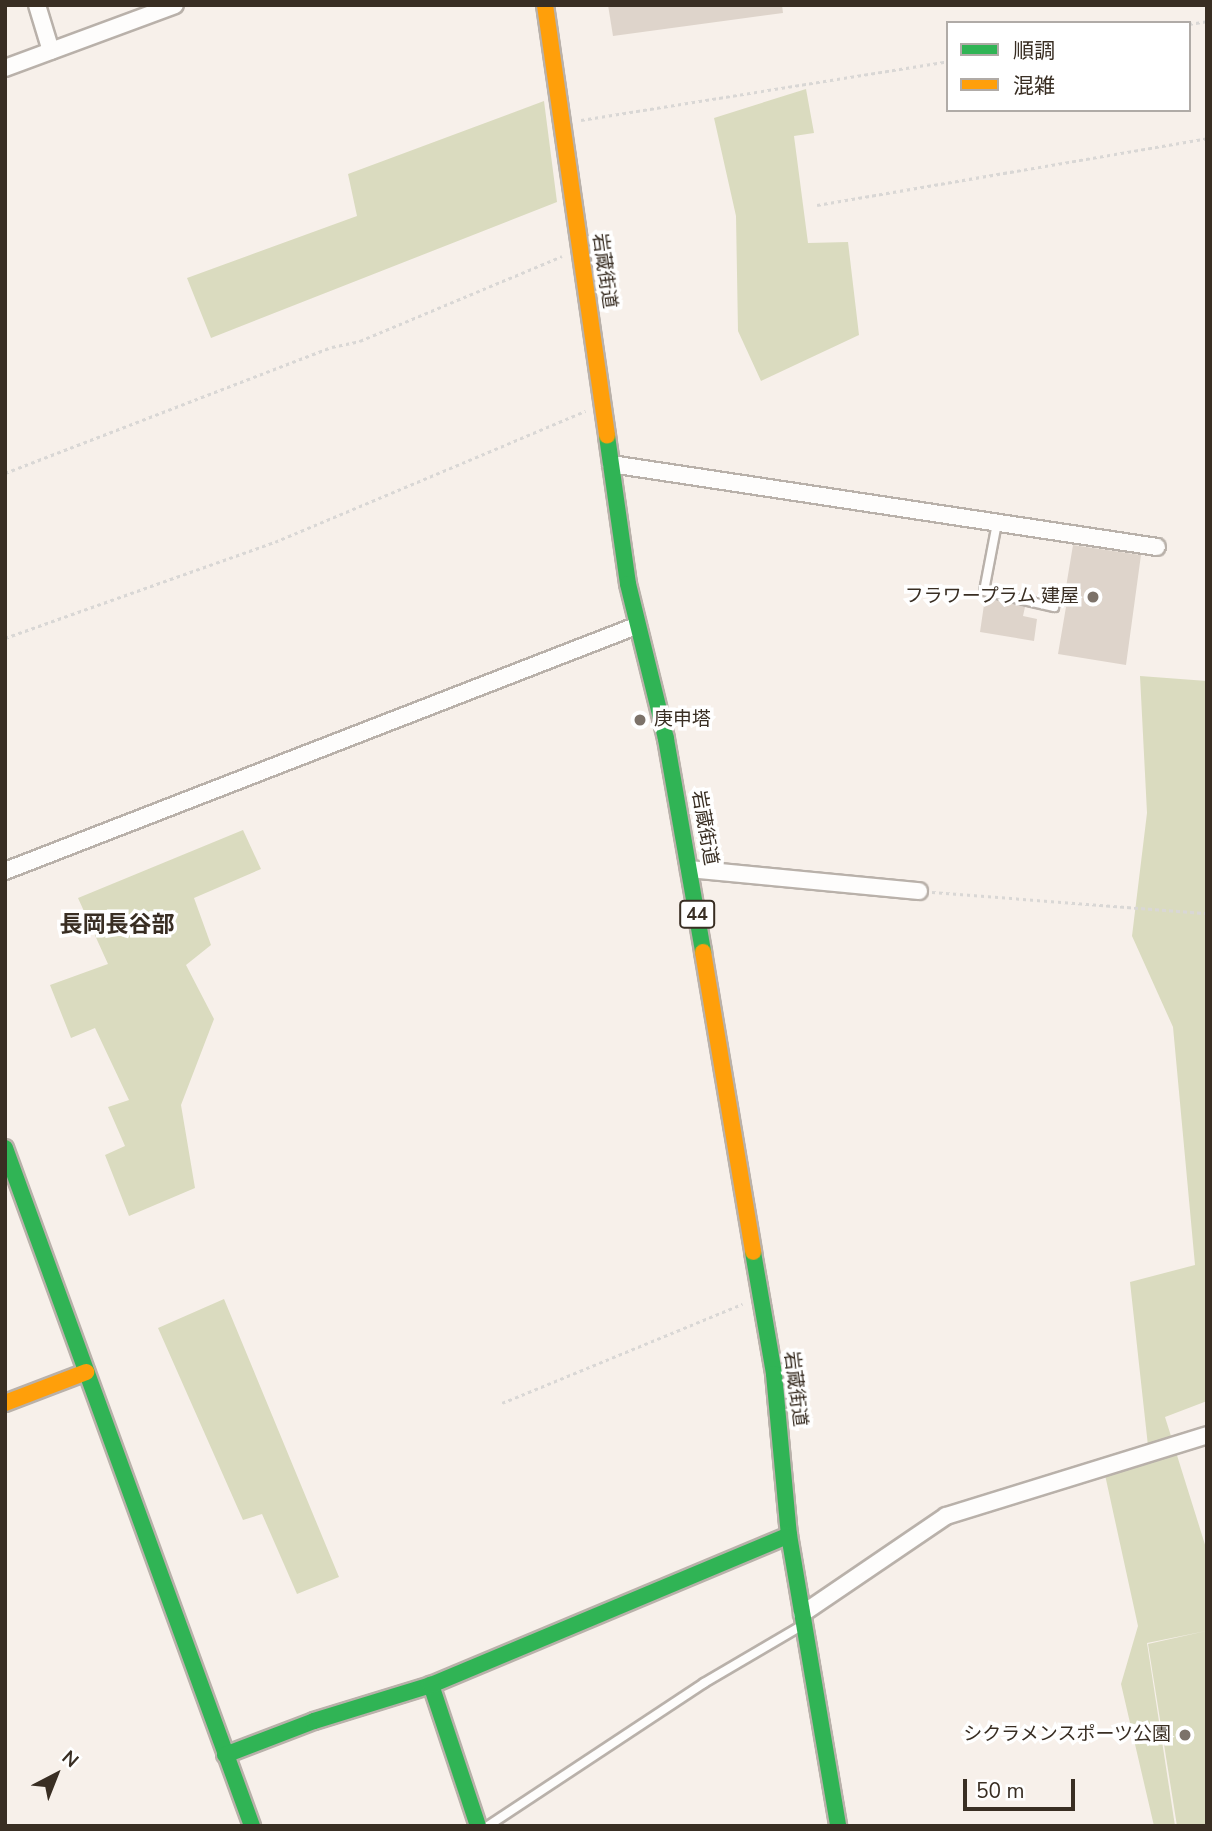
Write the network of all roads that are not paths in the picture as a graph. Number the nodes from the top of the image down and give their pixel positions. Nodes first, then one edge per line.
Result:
1 (37, 5) edge
2 (175, 5) edge
3 (545, 5) edge
4 (51, 51) junction
5 (5, 68) edge
6 (611, 464) junction
7 (997, 523) junction
8 (1157, 547) dead end
9 (1056, 596) dead end
10 (636, 626) junction
11 (689, 869) junction
12 (5, 871) edge
13 (919, 891) road end
14 (5, 1148) edge
15 (86, 1373) junction
16 (5, 1403) edge
17 (1207, 1436) edge
18 (789, 1535) junction
19 (802, 1619) junction
20 (431, 1685) junction
21 (225, 1755) junction
22 (252, 1826) edge
23 (478, 1826) edge
24 (488, 1826) edge
25 (838, 1826) edge

1 - 4 street
2 - 4 street
3 - 6 main road, 岩蔵街道 / 44
4 - 5 street
6 - 7 street
6 - 10 main road, 岩蔵街道 / 44
7 - 8 street
7 - 9 lane
10 - 11 main road, 岩蔵街道 / 44
10 - 12 street
11 - 13 street
11 - 18 main road, 岩蔵街道 / 44
14 - 15 main road
15 - 16 main road
15 - 21 main road
17 - 19 street
18 - 19 main road, 岩蔵街道 / 44
18 - 20 main road
19 - 24 lane
19 - 25 main road, 岩蔵街道 / 44
20 - 21 main road
20 - 23 main road
21 - 22 main road

